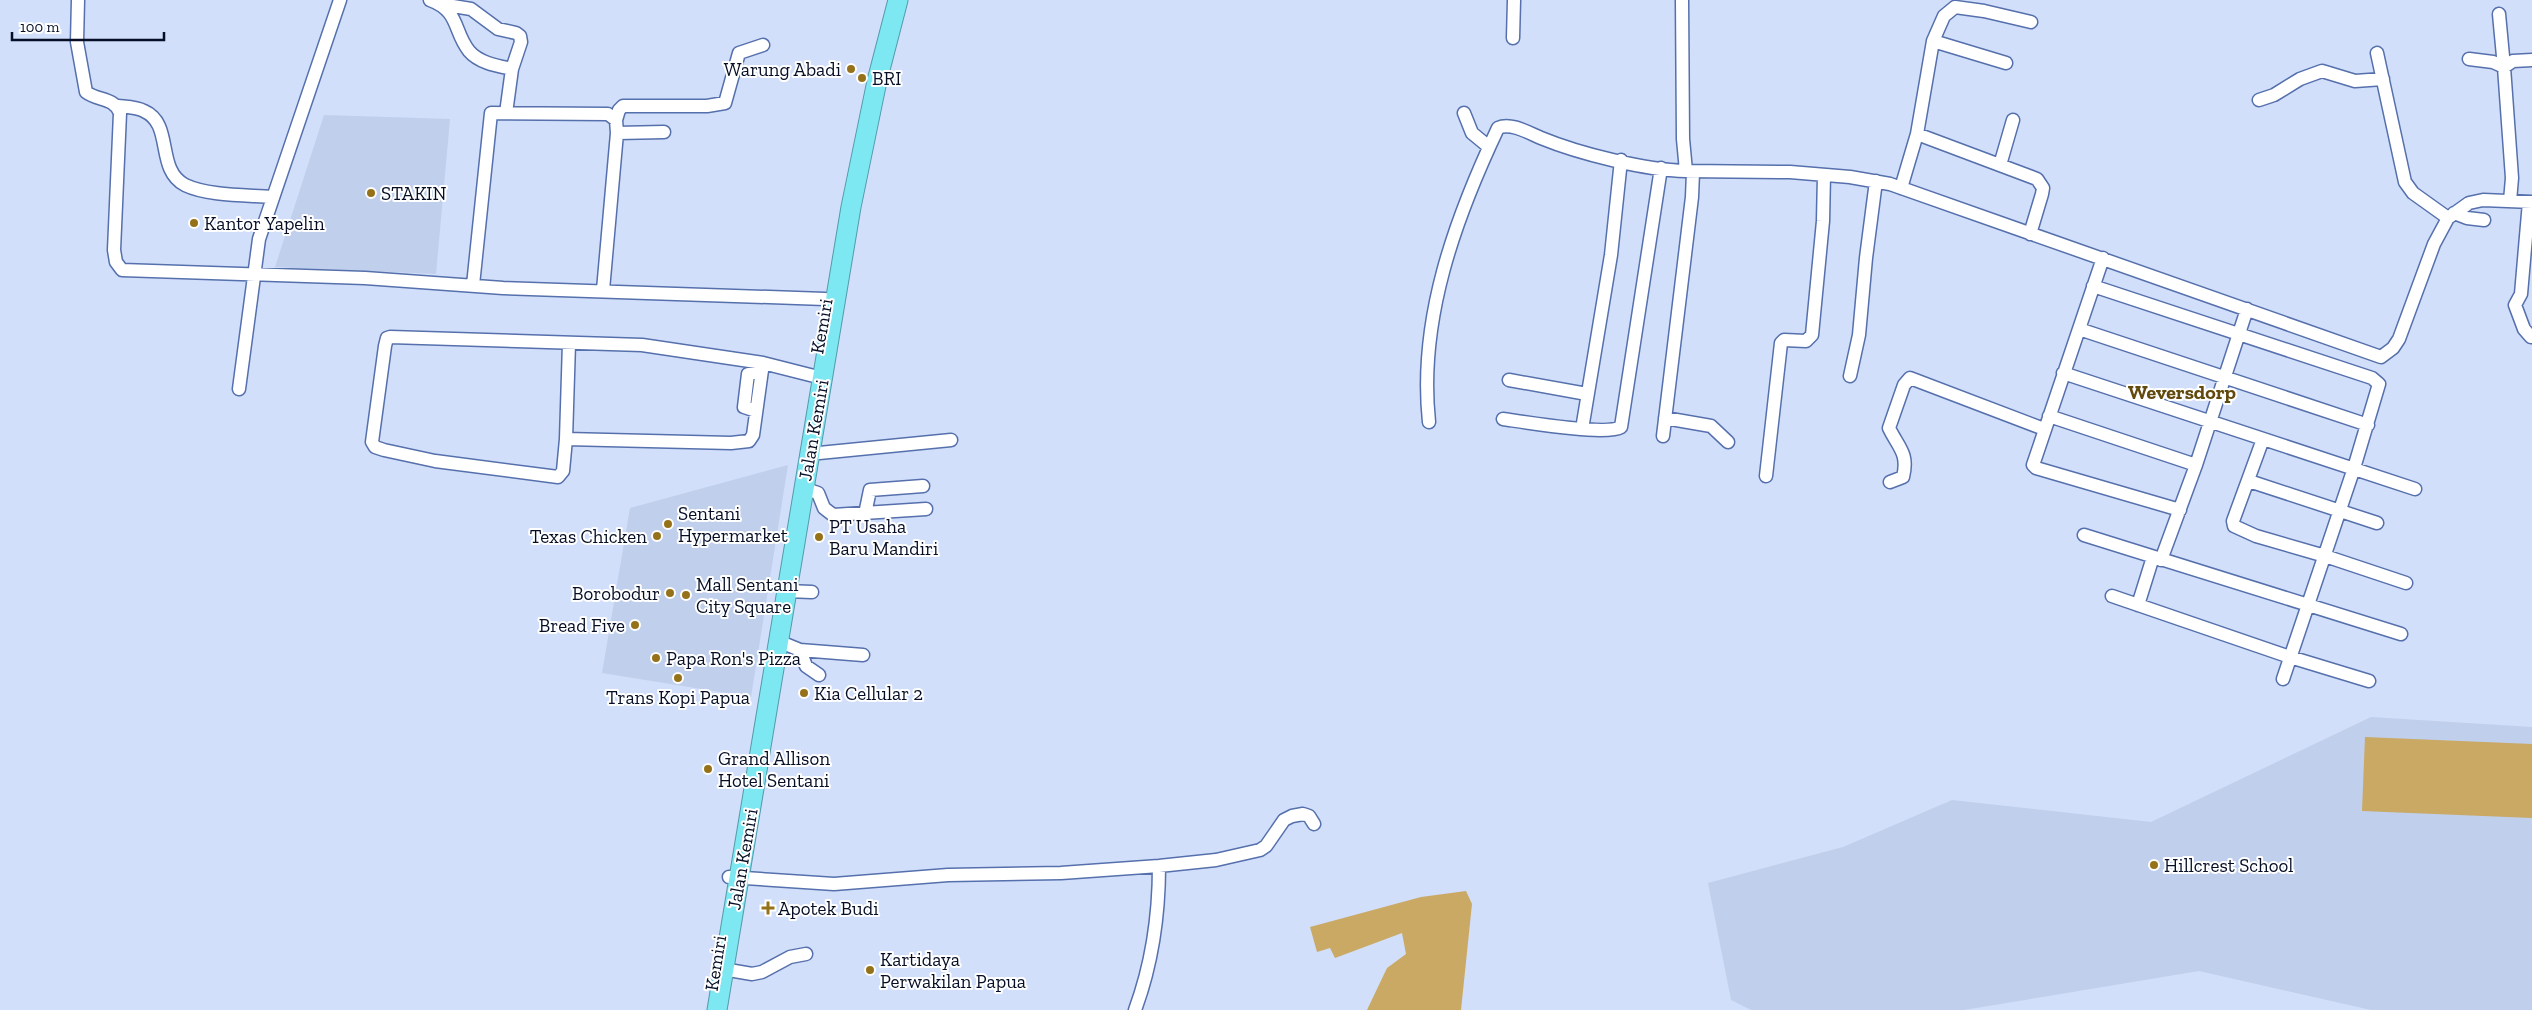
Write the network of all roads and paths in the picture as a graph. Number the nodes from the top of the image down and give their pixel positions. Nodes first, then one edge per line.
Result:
1 (78, 0) edge
2 (340, 0) edge
3 (886, 0) edge
4 (898, 0) edge
5 (1514, 0) edge
6 (1682, 0) edge
7 (434, 2) edge
8 (2499, 14) dead end
9 (2031, 22) dead end
10 (1513, 38) dead end
11 (1933, 41) junction
12 (763, 45) dead end
13 (2377, 53) dead end
14 (2470, 59) dead end
15 (2532, 60) edge
16 (2006, 63) dead end
17 (2504, 67) junction
18 (512, 69) junction
19 (2383, 79) junction
20 (2259, 100) dead end
21 (118, 106) junction
22 (506, 113) junction
23 (1464, 114) dead end
24 (616, 120) junction
25 (2014, 120) dead end
26 (664, 132) dead end
27 (618, 133) junction
28 (1917, 134) junction
29 (1489, 147) junction
30 (1621, 160) junction
31 (2000, 165) junction
32 (1661, 168) junction
33 (1690, 172) junction
34 (1824, 175) junction
35 (1876, 181) junction
36 (1901, 188) junction
37 (272, 197) junction
38 (2510, 201) junction
39 (2531, 202) edge
40 (2451, 215) junction
41 (2484, 220) dead end
42 (2030, 234) junction
43 (2103, 258) junction
44 (253, 276) junction
45 (473, 285) junction
46 (2093, 286) junction
47 (603, 290) junction
48 (825, 299) junction
49 (2247, 309) junction
50 (2079, 329) junction
51 (2239, 334) junction
52 (2531, 337) edge
53 (569, 343) junction
54 (762, 367) junction
55 (2063, 373) junction
56 (817, 376) junction
57 (1850, 376) dead end
58 (2226, 378) junction
59 (1508, 380) dead end
60 (239, 389) dead end
61 (1588, 394) junction
62 (2049, 416) junction
63 (1665, 418) junction
64 (1503, 419) dead end
65 (1429, 422) dead end
66 (2210, 422) junction
67 (2368, 424) junction
68 (1582, 429) junction
69 (2044, 429) junction
70 (1663, 436) dead end
71 (566, 439) junction
72 (2263, 439) junction
73 (951, 440) dead end
74 (1728, 442) dead end
75 (809, 454) junction
76 (2196, 465) junction
77 (2354, 468) junction
78 (1766, 476) dead end
79 (2249, 481) junction
80 (1890, 482) dead end
81 (922, 486) dead end
82 (803, 488) junction
83 (2415, 489) dead end
84 (926, 509) dead end
85 (2180, 510) junction
86 (2340, 511) junction
87 (865, 514) junction
88 (2377, 523) dead end
89 (2084, 535) dead end
90 (2325, 556) junction
91 (2157, 558) junction
92 (2406, 583) dead end
93 (786, 591) junction
94 (812, 592) dead end
95 (2112, 596) dead end
96 (2308, 603) junction
97 (2138, 605) junction
98 (2401, 634) dead end
99 (778, 641) junction
100 (800, 650) junction
101 (863, 654) dead end
102 (2290, 657) junction
103 (819, 675) dead end
104 (2283, 679) dead end
105 (2369, 681) dead end
106 (1314, 824) dead end
107 (1159, 866) junction
108 (734, 877) junction
109 (806, 954) dead end
110 (724, 970) junction
111 (707, 1010) edge
112 (717, 1010) edge
113 (1135, 1010) edge

1 - 21 street
2 - 37 street
3 - 48 highway, Kemiri
4 - 56 highway, Jalan Kemiri
5 - 10 street
6 - 33 street
7 - 18 street
7 - 18 street
8 - 17 street
9 - 11 street
11 - 16 street
11 - 28 street
12 - 24 street
13 - 19 street
14 - 17 street
15 - 17 street
17 - 38 street
18 - 22 street
19 - 20 street
19 - 40 street
21 - 37 street
21 - 44 street
22 - 24 street
22 - 45 street
23 - 29 street
24 - 27 street
25 - 31 street
26 - 27 street
27 - 47 street
28 - 31 street
28 - 36 street
29 - 30 street
29 - 65 street
30 - 32 street
30 - 61 street
31 - 42 street
32 - 33 street
32 - 68 street
33 - 34 street
33 - 63 street
34 - 35 street
34 - 78 street
35 - 36 street
35 - 57 street
36 - 42 street
37 - 44 street
38 - 39 street
38 - 40 street
39 - 52 street
40 - 41 street
40 - 49 street
42 - 43 street
43 - 46 street
43 - 49 street
44 - 45 street
44 - 60 street
45 - 47 street
46 - 50 street
46 - 51 street
47 - 48 street
48 - 56 highway, Kemiri
49 - 51 street
50 - 55 street
50 - 58 street
51 - 58 street
51 - 67 street
53 - 54 street
53 - 71 street
53 - 71 street
54 - 56 street
54 - 71 street
55 - 62 street
55 - 66 street
56 - 75 highway, Jalan Kemiri
56 - 108 highway, Kemiri
58 - 66 street
58 - 67 street
59 - 61 street
61 - 68 street
62 - 69 street
62 - 76 street
63 - 70 street
63 - 74 street
64 - 68 street
66 - 72 street
66 - 76 street
67 - 77 street
69 - 80 street
69 - 85 street
72 - 77 street
72 - 79 street
73 - 75 street
75 - 82 highway, Jalan Kemiri
76 - 85 street
77 - 83 street
77 - 86 street
79 - 86 street
79 - 90 street
81 - 87 street
82 - 87 street
82 - 93 highway, Jalan Kemiri
84 - 87 street
85 - 91 street
86 - 88 street
86 - 90 street
89 - 91 street
90 - 92 street
90 - 96 street
91 - 96 street
91 - 97 street
93 - 94 street
93 - 99 highway, Jalan Kemiri
95 - 97 street
96 - 98 street
96 - 102 street
97 - 102 street
99 - 100 street
99 - 108 highway, Jalan Kemiri
100 - 101 street
100 - 103 street
102 - 104 street
102 - 105 street
106 - 107 street
107 - 108 street
107 - 113 street
108 - 110 highway, Jalan Kemiri
108 - 111 highway, Kemiri
109 - 110 street
110 - 112 highway, Jalan Kemiri

